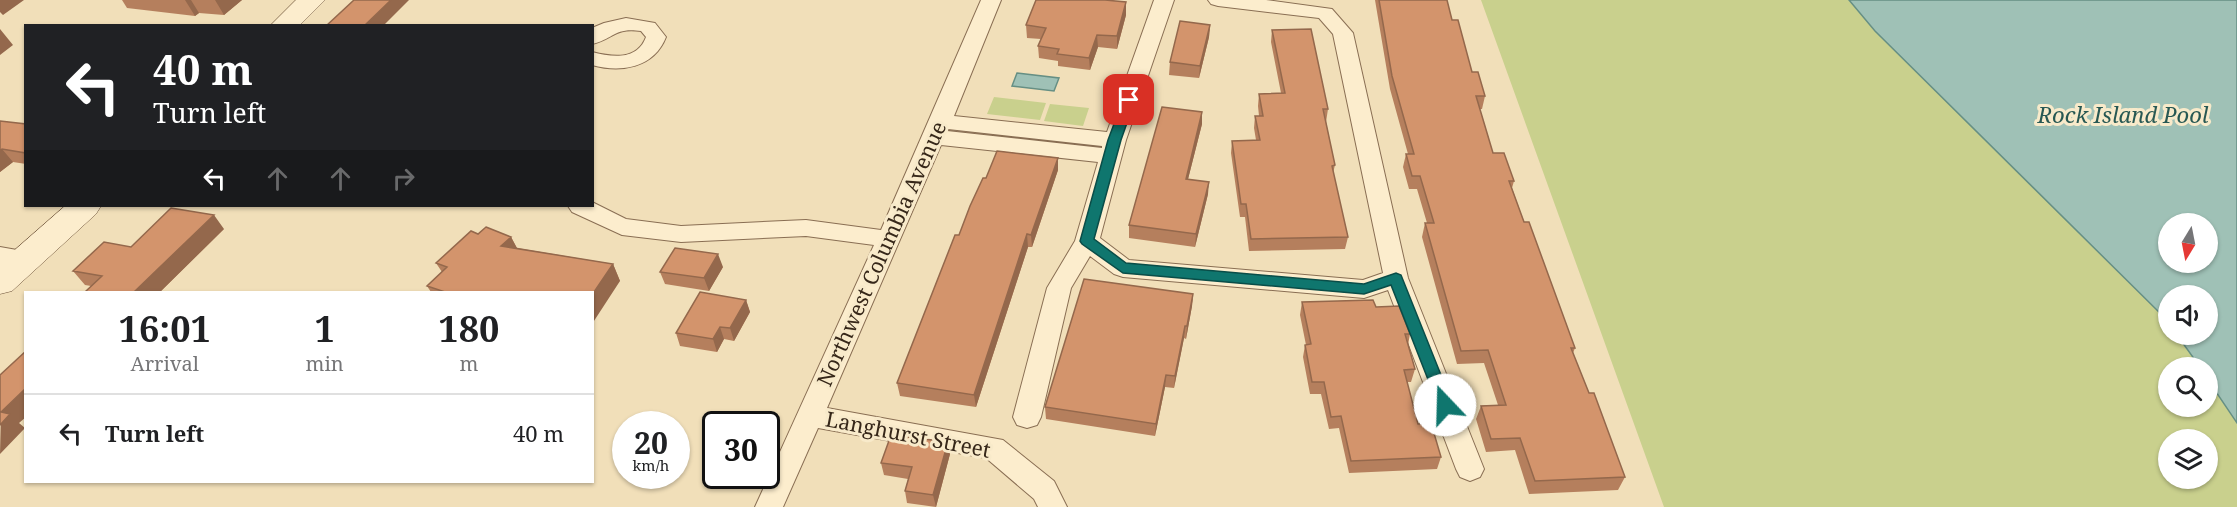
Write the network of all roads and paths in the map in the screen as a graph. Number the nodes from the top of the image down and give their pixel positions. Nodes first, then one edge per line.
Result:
1 (312, 0) edge
2 (991, 0) edge
3 (1164, 0) edge
4 (1218, 0) edge
5 (1334, 6) edge
6 (286, 24) edge
7 (594, 37) edge
8 (596, 63) edge
9 (937, 129) junction
10 (1112, 148) junction
11 (84, 207) edge
12 (582, 207) edge
13 (889, 239) junction
14 (1087, 241) junction
15 (13, 258) edge
16 (1396, 278) junction
17 (0, 282) edge
18 (811, 416) junction
19 (1027, 417) dead end
20 (1470, 469) dead end
21 (770, 507) edge
22 (1053, 507) edge

1 - 6 street
2 - 9 street, Northwest Columbia Avenue
3 - 10 street
4 - 5 street
5 - 16 street
7 - 8 street
9 - 10 street
9 - 13 street, Northwest Columbia Avenue
10 - 14 street
11 - 15 street
12 - 13 street
13 - 18 street, Northwest Columbia Avenue
14 - 16 street
14 - 19 street
15 - 17 street
16 - 20 street
18 - 21 street, Northwest Columbia Avenue
18 - 22 street, Langhurst Street

